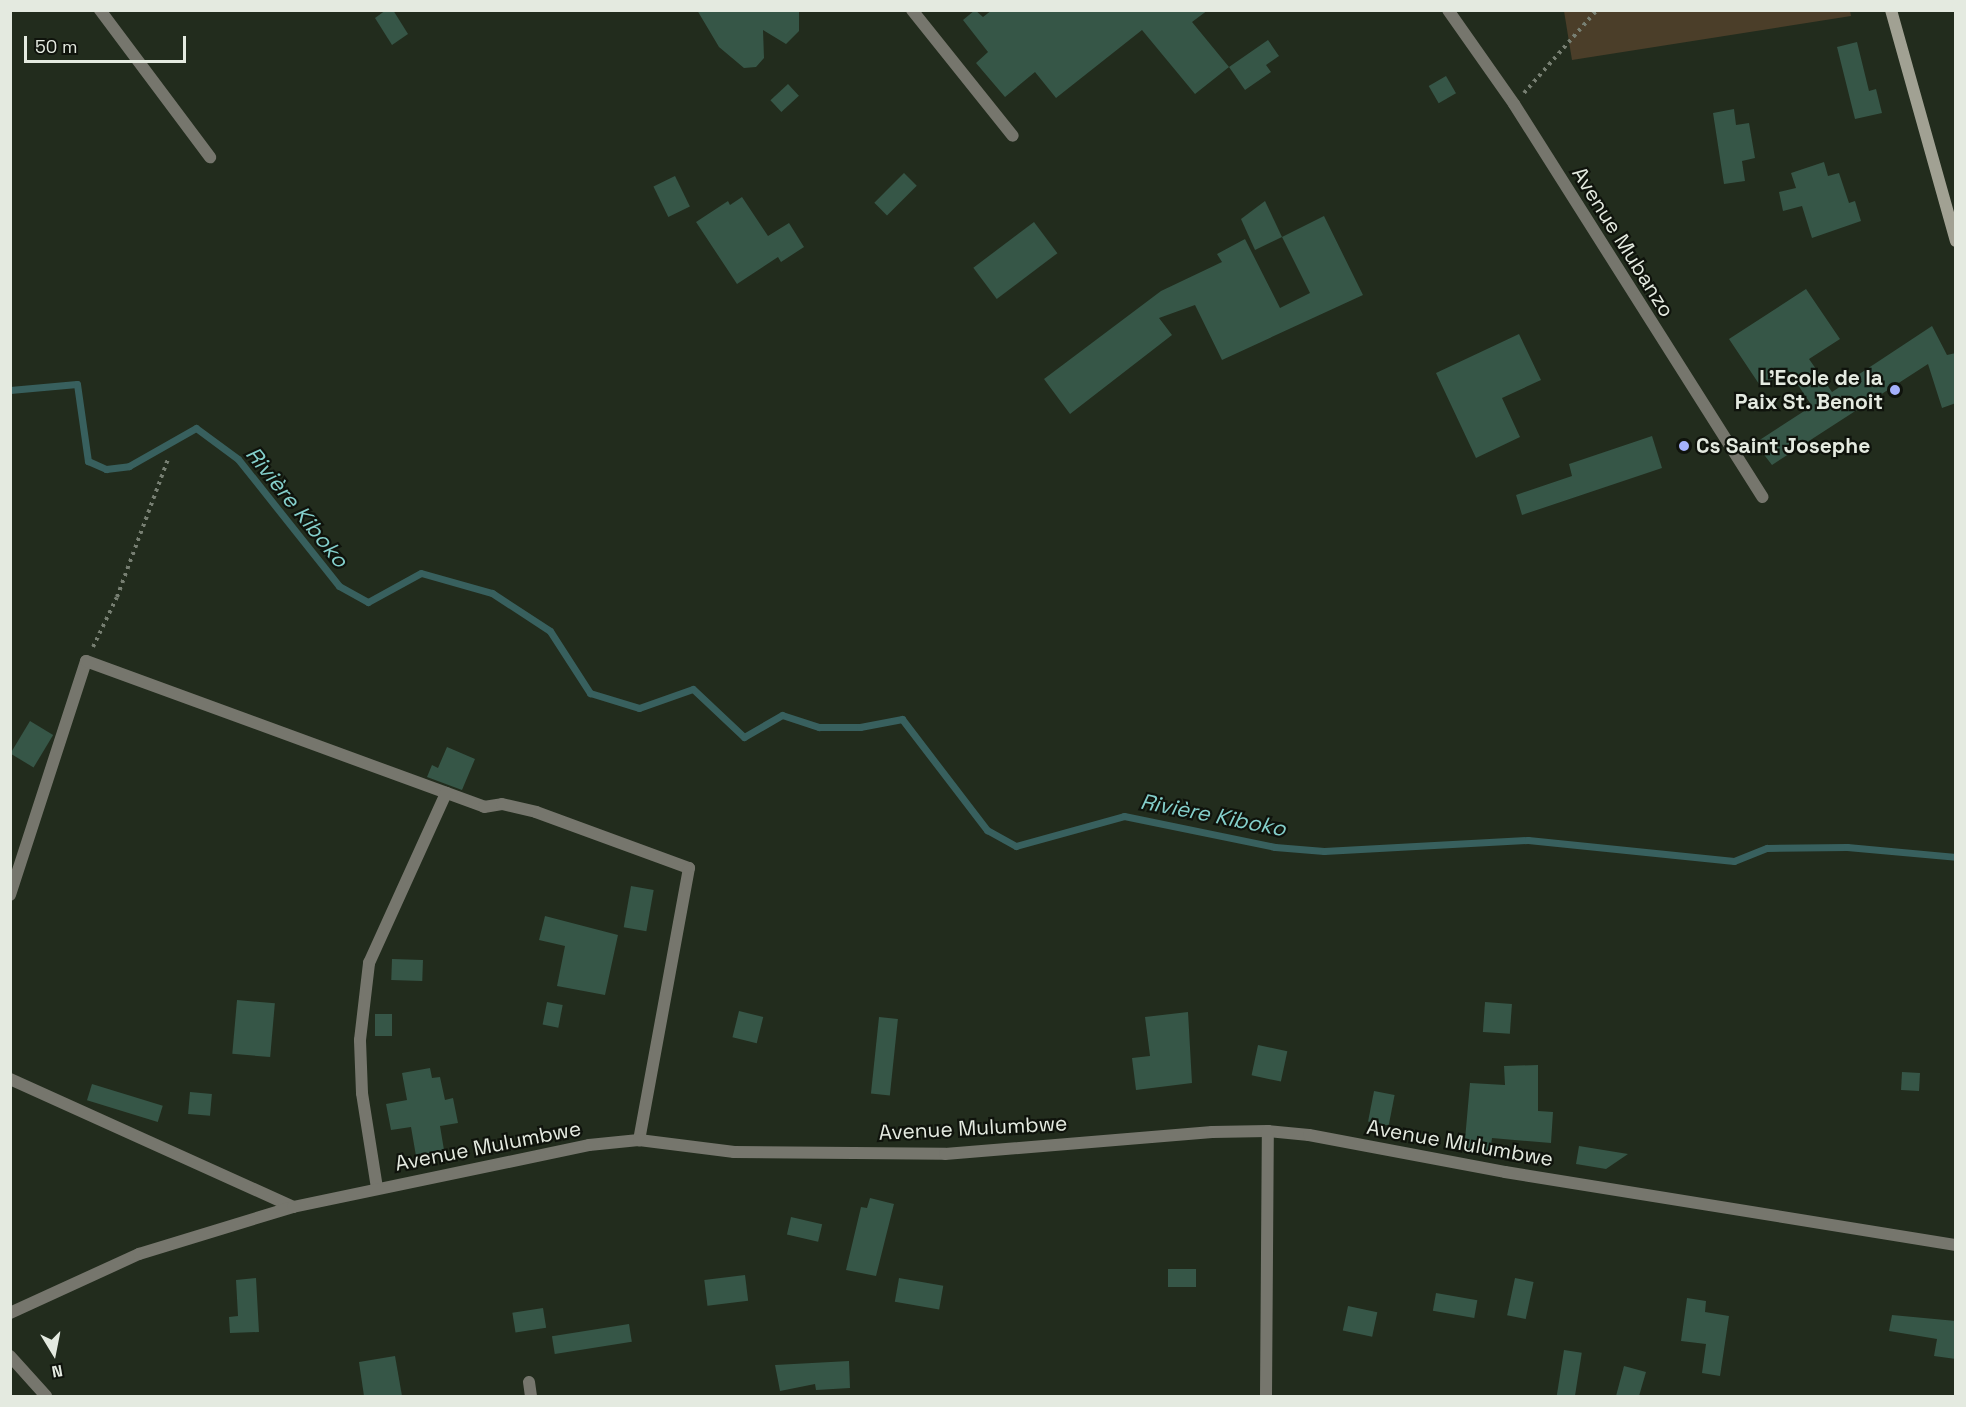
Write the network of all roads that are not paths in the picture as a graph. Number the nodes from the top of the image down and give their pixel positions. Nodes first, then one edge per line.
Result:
1 (100, 10) edge
2 (912, 10) edge
3 (1448, 10) edge
4 (1891, 10) edge
5 (1013, 136) dead end
6 (210, 157) dead end
7 (1956, 241) edge
8 (1762, 497) dead end
9 (446, 793) junction
10 (10, 895) edge
11 (10, 1079) edge
12 (1268, 1131) junction
13 (639, 1140) junction
14 (377, 1188) junction
15 (293, 1207) junction
16 (1956, 1245) edge
17 (10, 1312) edge
18 (10, 1356) edge
19 (529, 1382) dead end
20 (46, 1396) edge
21 (531, 1396) edge
22 (1266, 1396) edge

1 - 6 street
2 - 5 street
3 - 8 street, Avenue Mubanzo
4 - 7 main road
9 - 10 street
9 - 13 street
9 - 14 street
11 - 15 street
12 - 13 street, Avenue Mulumbwe
12 - 16 street, Avenue Mulumbwe
12 - 22 street
13 - 14 street, Avenue Mulumbwe
14 - 15 street, Avenue Mulumbwe
15 - 17 street, Avenue Mulumbwe
18 - 20 street
19 - 21 street

